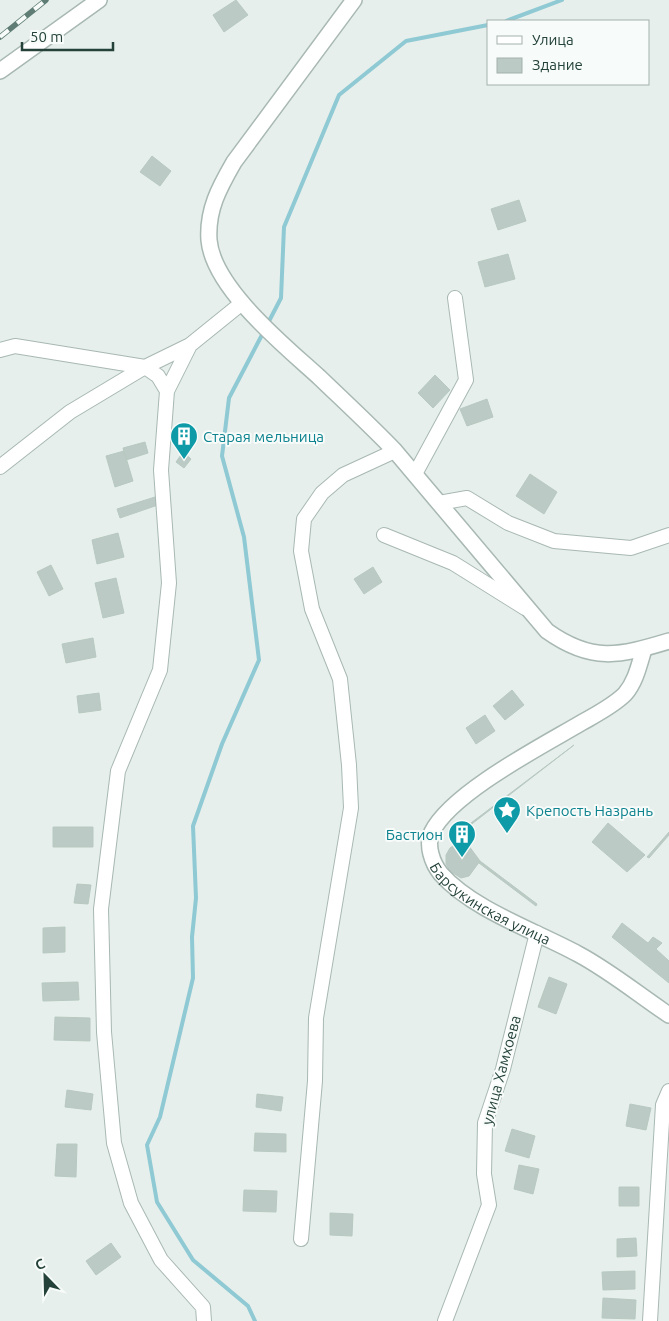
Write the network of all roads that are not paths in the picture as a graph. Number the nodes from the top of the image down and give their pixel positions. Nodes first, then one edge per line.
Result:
1 (99, 0) edge
2 (354, 0) edge
3 (0, 71) edge
4 (455, 298) dead end
5 (242, 302) junction
6 (190, 344) junction
7 (0, 350) edge
8 (145, 367) junction
9 (167, 391) junction
10 (395, 452) junction
11 (0, 467) edge
12 (415, 474) junction
13 (439, 504) junction
14 (384, 535) dead end
15 (669, 535) edge
16 (526, 608) junction
17 (669, 641) edge
18 (644, 649) junction
19 (537, 933) junction
20 (669, 1015) edge
21 (669, 1091) edge
22 (301, 1239) dead end
23 (204, 1321) edge
24 (445, 1321) edge
25 (650, 1321) edge

1 - 3 street
2 - 5 street
4 - 12 street
5 - 6 street
5 - 10 street
6 - 8 street
6 - 9 street
7 - 8 street
8 - 9 street
8 - 11 street
9 - 23 street
10 - 12 street
10 - 22 street
12 - 13 street
13 - 15 street
13 - 16 street
14 - 16 street
16 - 18 street
17 - 18 street
18 - 19 street, Барсукинская улица
19 - 20 street, Барсукинская улица
19 - 24 street, улица Хамхоева
21 - 25 street

